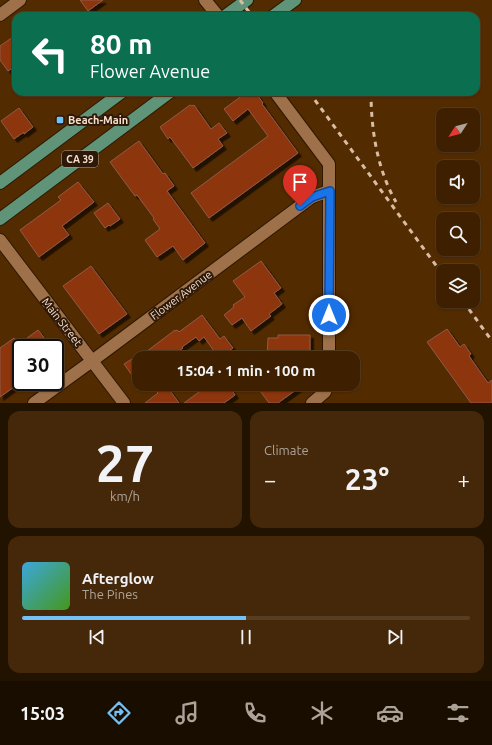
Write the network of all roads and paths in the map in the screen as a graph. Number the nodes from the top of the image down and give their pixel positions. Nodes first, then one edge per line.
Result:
1 (20, 0) edge
2 (205, 0) edge
3 (247, 0) edge
4 (295, 0) edge
5 (215, 12) edge
6 (230, 12) edge
7 (278, 12) edge
8 (0, 15) edge
9 (117, 96) edge
10 (165, 96) edge
11 (278, 96) edge
12 (0, 183) edge
13 (330, 191) junction
14 (0, 219) edge
15 (0, 240) edge
16 (329, 351) edge
17 (92, 361) junction
18 (324, 391) edge
19 (34, 403) edge
20 (124, 403) edge
21 (312, 403) edge

1 - 8 street
2 - 5 street
3 - 6 main road
4 - 7 main road
9 - 12 main road, CA 39
10 - 14 main road, CA 39
11 - 13 street
13 - 16 street
13 - 17 street, Flower Avenue
15 - 17 street, Main Street
17 - 19 street, Flower Avenue
17 - 20 street, Main Street
18 - 21 street

